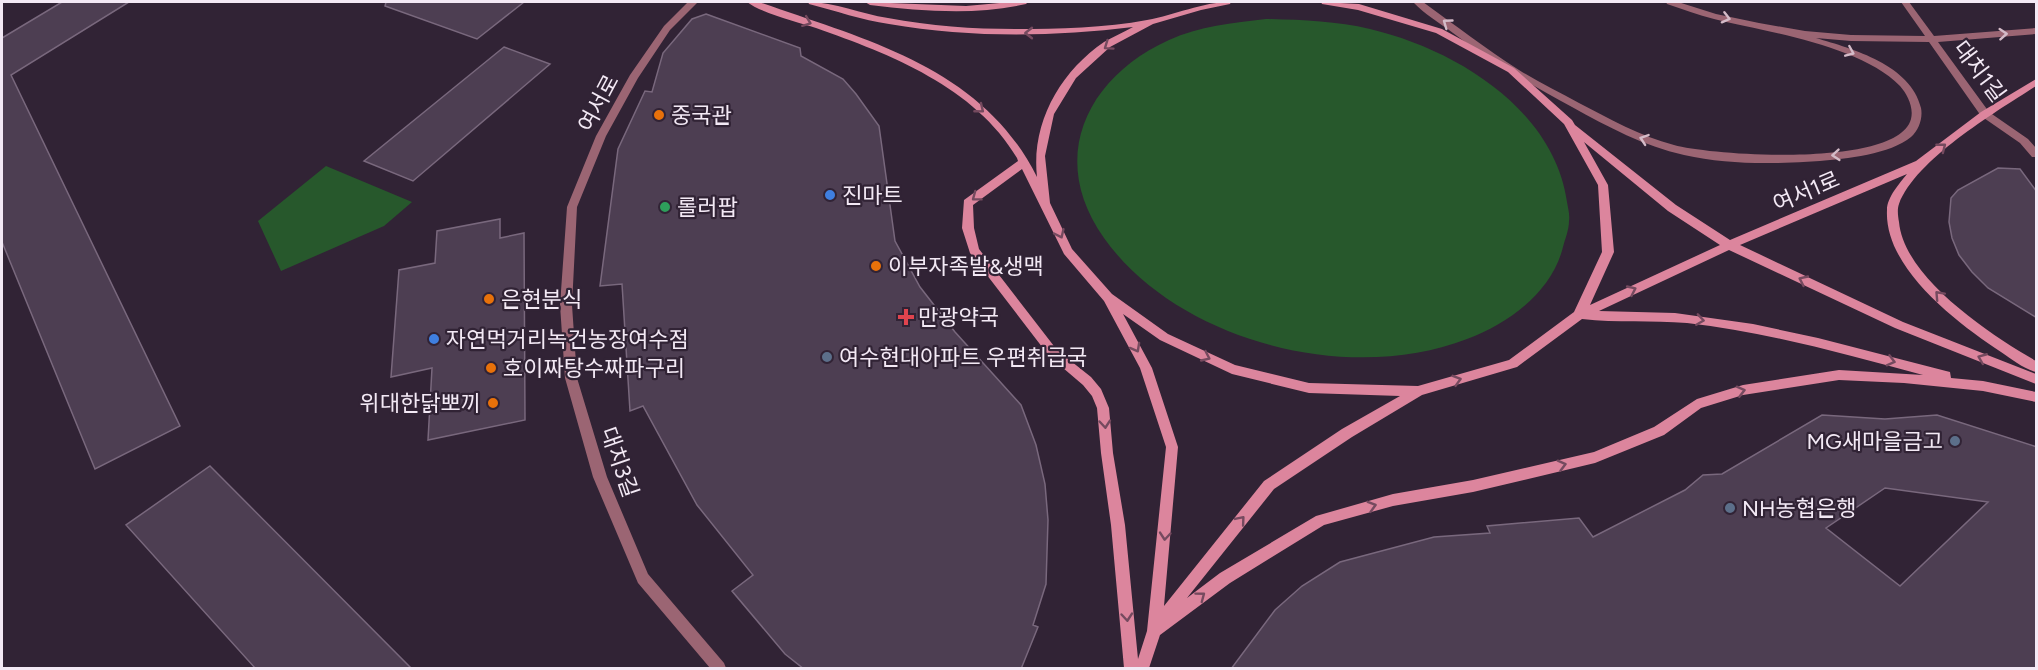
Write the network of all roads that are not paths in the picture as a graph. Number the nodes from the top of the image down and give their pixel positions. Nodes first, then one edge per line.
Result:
1 (693, 2) edge
2 (752, 2) edge
3 (812, 2) edge
4 (870, 2) edge
5 (1023, 2) edge
6 (1227, 2) edge
7 (1325, 2) edge
8 (1418, 2) edge
9 (1670, 2) edge
10 (1905, 2) edge
11 (1150, 22) junction
12 (2037, 31) edge
13 (1794, 34) junction
14 (1931, 39) junction
15 (1510, 70) junction
16 (2037, 82) edge
17 (1985, 114) junction
18 (1568, 122) junction
19 (2037, 154) edge
20 (1023, 162) junction
21 (1920, 164) junction
22 (1045, 203) junction
23 (571, 238) joint
24 (1729, 245) junction
25 (1108, 297) junction
26 (1579, 315) junction
27 (2037, 367) edge
28 (2037, 379) edge
29 (1983, 386) junction
30 (1418, 391) junction
31 (2037, 397) edge
32 (1154, 631) junction
33 (719, 669) edge
34 (1131, 669) edge
35 (1142, 669) edge

1 - 23 street, 여서로
2 -> 20 street
11 -> 3 street
4 - 5 street
6 - 11 street
7 - 15 street
15 -> 8 street
9 -> 13 street
10 - 14 street, 대치1길
11 -> 22 street
14 -> 12 street
13 - 14 street
13 -> 15 street
14 - 17 street, 대치1길
15 - 18 street
16 - 17 street, 여서1로
17 - 19 street, 대치1길
21 -> 17 street, 여서1로
18 - 24 street
18 - 26 street
20 - 22 street
20 -> 34 street
21 - 24 street, 여서1로
27 -> 21 street
22 -> 25 street
23 - 33 street, 대치3길
26 -> 24 street, 여서1로
28 -> 24 street
25 -> 30 street
25 -> 32 street
26 -> 29 street
30 -> 26 street, 여서1로
29 - 31 street
32 -> 29 street
32 -> 30 street
32 - 35 street

